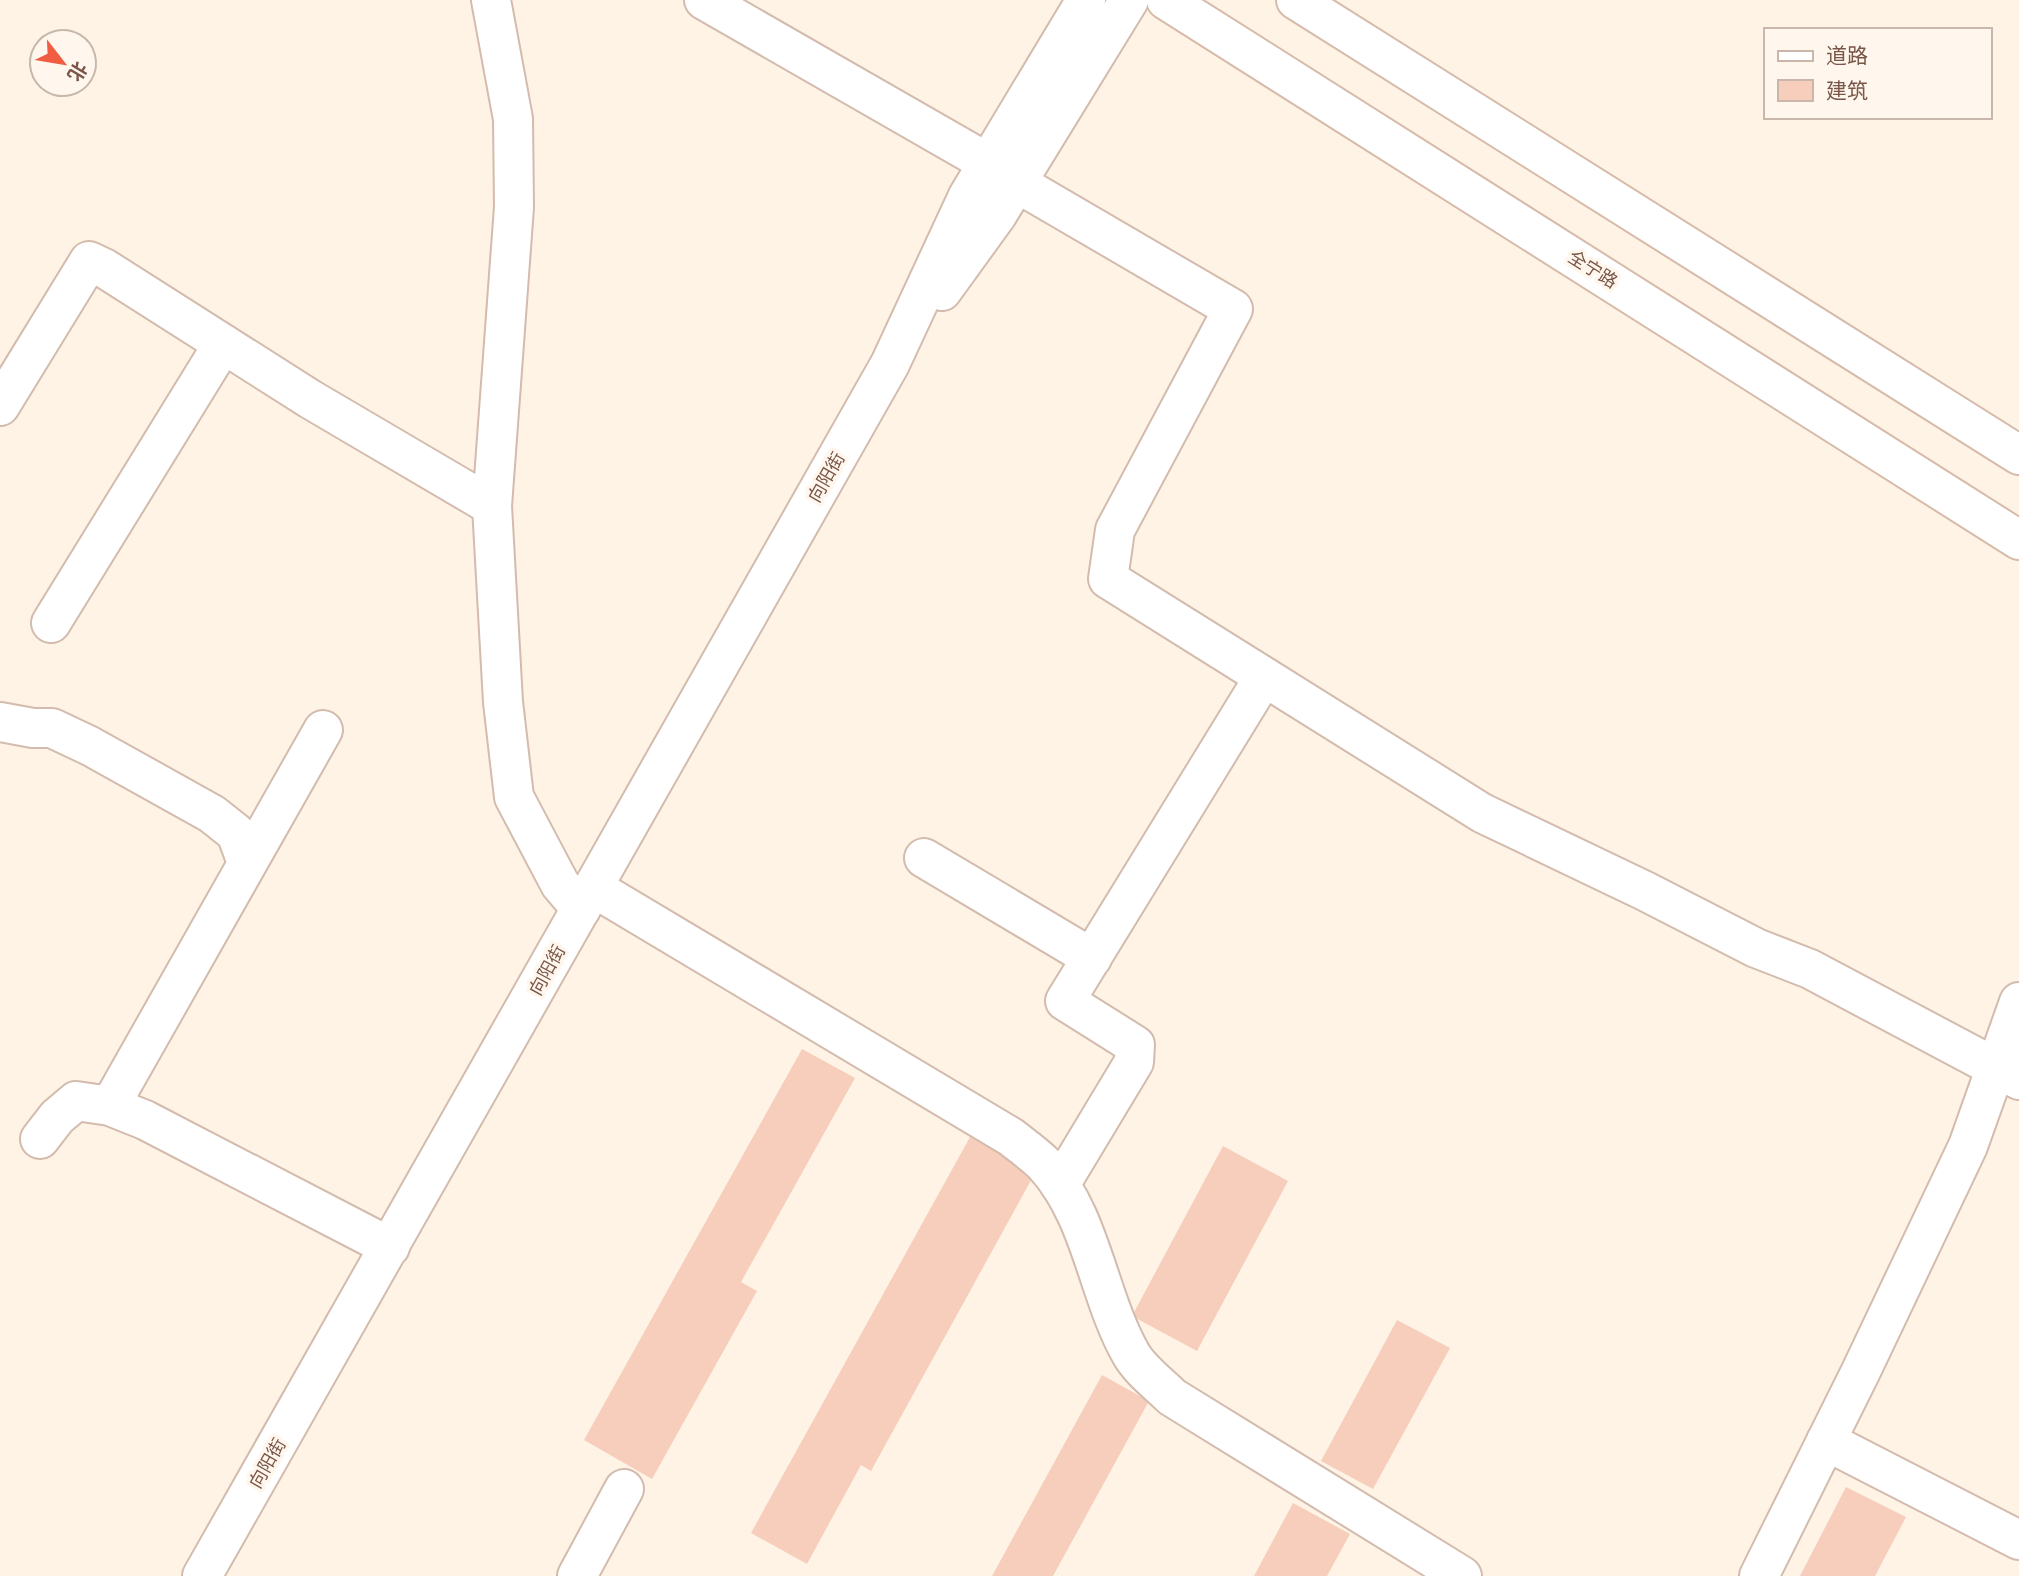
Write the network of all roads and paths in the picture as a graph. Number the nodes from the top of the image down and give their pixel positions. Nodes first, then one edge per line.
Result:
1 (491, 0) edge
2 (704, 0) edge
3 (1086, 0) edge
4 (1129, 0) edge
5 (1166, 0) edge
6 (1297, 0) edge
7 (1002, 173) junction
8 (223, 344) junction
9 (0, 406) edge
10 (2019, 455) edge
11 (492, 506) junction
12 (2019, 540) edge
13 (51, 623) dead end
14 (1264, 677) junction
15 (0, 722) edge
16 (323, 730) dead end
17 (924, 858) dead end
18 (247, 863) junction
19 (587, 899) junction
20 (1092, 958) junction
21 (2019, 1002) edge
22 (2008, 1075) edge
23 (110, 1106) junction
24 (40, 1139) dead end
25 (1060, 1185) junction
26 (390, 1247) junction
27 (1826, 1441) junction
28 (624, 1489) dead end
29 (2019, 1540) edge
30 (202, 1576) edge
31 (577, 1576) edge
32 (1462, 1576) edge
33 (1759, 1576) edge

1 - 11 street
2 - 7 street
3 - 7 street, 向阳街
4 - 7 street, 向阳街
5 - 12 street, 全宁路
6 - 10 street
7 - 14 street
7 - 19 street, 向阳街
8 - 9 street
8 - 11 street
8 - 13 street
11 - 19 street
14 - 20 street
14 - 22 street
15 - 18 street
16 - 18 street
17 - 20 street
18 - 23 street
19 - 25 street
19 - 26 street, 向阳街
20 - 25 street
21 - 22 street
22 - 27 street
23 - 24 street
23 - 26 street
25 - 32 street
26 - 30 street, 向阳街
27 - 29 street
27 - 33 street
28 - 31 street

